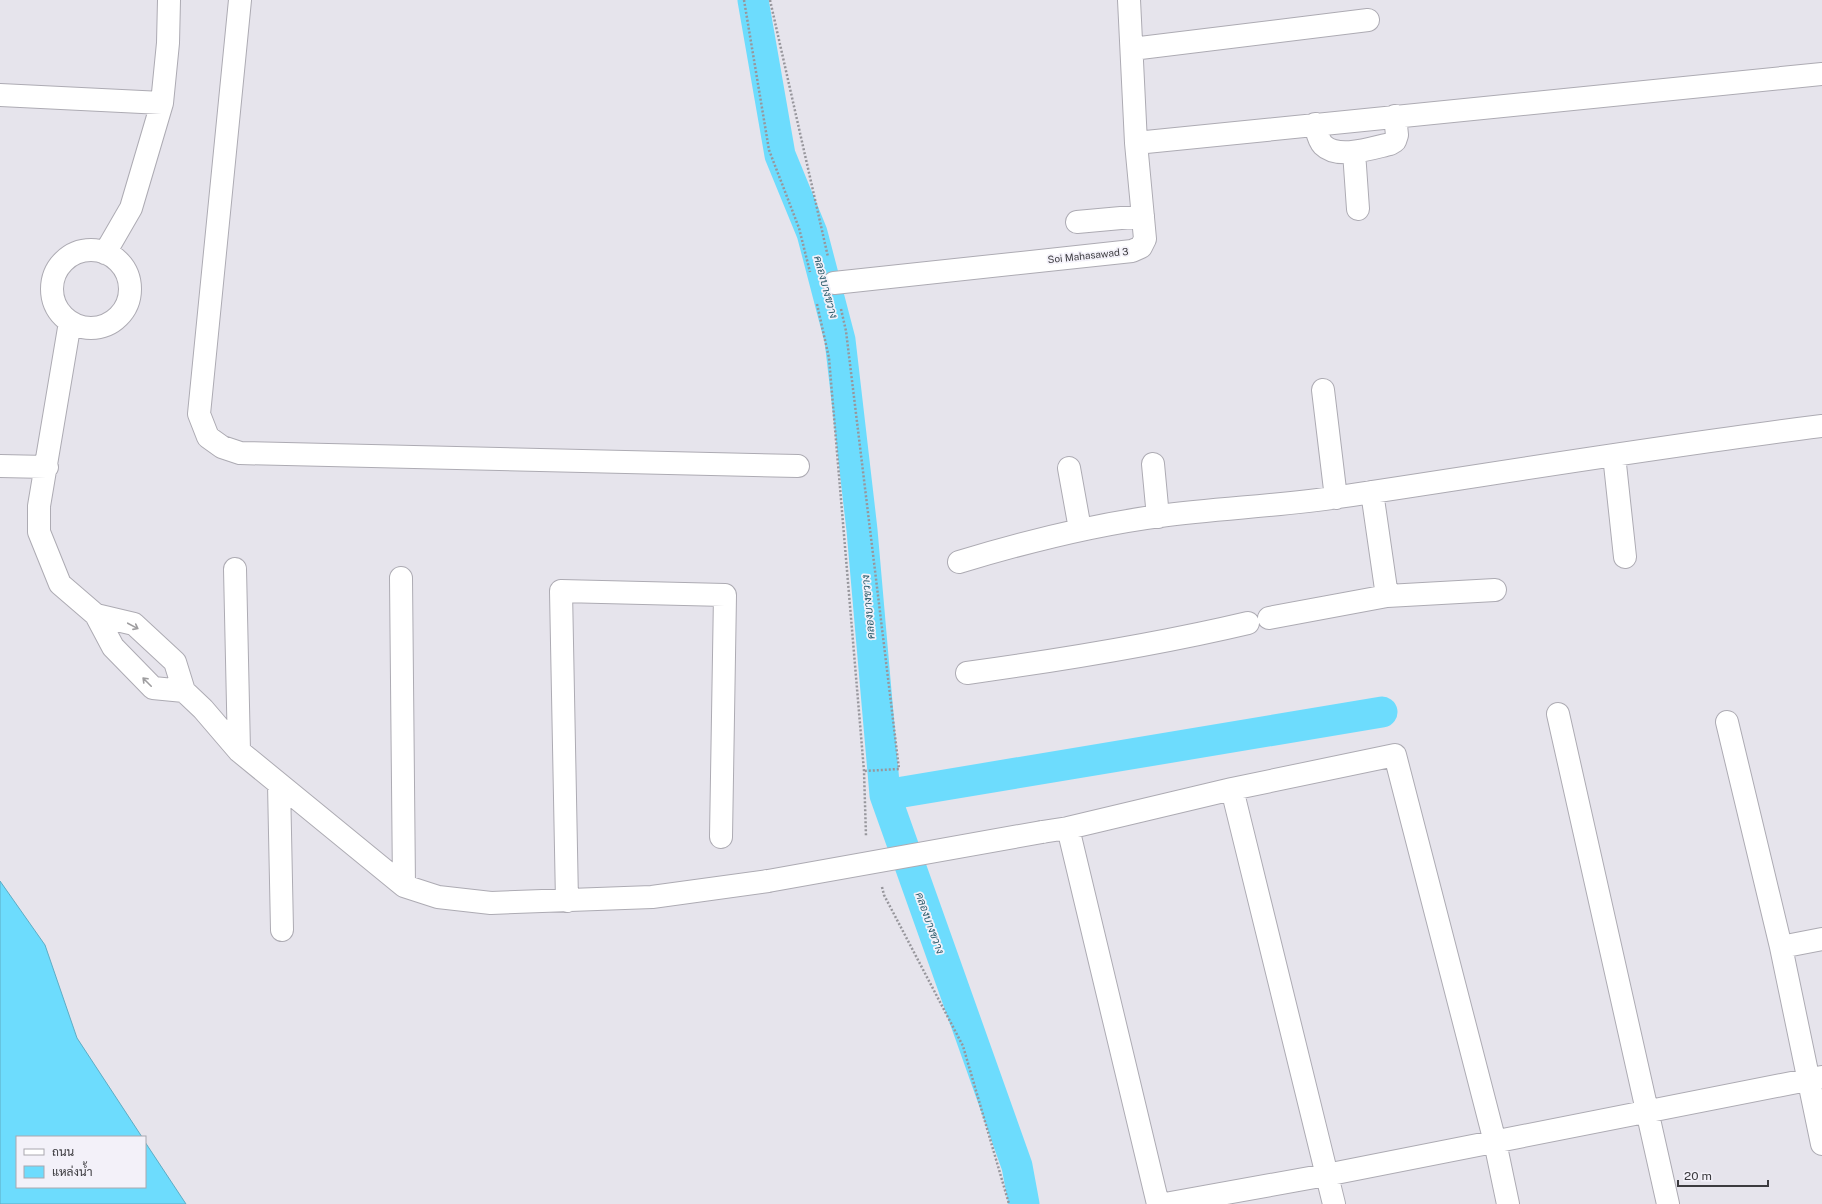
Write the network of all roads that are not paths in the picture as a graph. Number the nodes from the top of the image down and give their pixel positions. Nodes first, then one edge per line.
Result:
1 (169, 0) edge
2 (240, 0) edge
3 (1129, 0) edge
4 (1368, 20) dead end
5 (1132, 49) junction
6 (1822, 74) edge
7 (0, 95) edge
8 (162, 103) junction
9 (1395, 116) junction
10 (1315, 124) junction
11 (1136, 142) junction
12 (1354, 152) junction
13 (1358, 208) dead end
14 (1143, 216) junction
15 (1077, 222) dead end
16 (105, 253) junction
17 (834, 283) road end
18 (70, 322) junction
19 (1323, 390) dead end
20 (1822, 426) edge
21 (1614, 455) junction
22 (1153, 464) dead end
23 (0, 466) edge
24 (798, 466) dead end
25 (46, 467) junction
26 (1069, 468) dead end
27 (1372, 492) junction
28 (1336, 498) junction
29 (1158, 517) junction
30 (1080, 529) junction
31 (1625, 557) dead end
32 (959, 562) dead end
33 (235, 569) dead end
34 (401, 578) dead end
35 (1495, 590) dead end
36 (1387, 596) junction
37 (96, 615) junction
38 (1269, 618) dead end
39 (1248, 623) dead end
40 (967, 673) dead end
41 (184, 691) junction
42 (1558, 714) dead end
43 (1728, 722) dead end
44 (239, 751) junction
45 (279, 784) junction
46 (1232, 789) junction
47 (1068, 828) junction
48 (721, 836) dead end
49 (404, 886) junction
50 (567, 901) junction
51 (282, 930) dead end
52 (1822, 939) edge
53 (1781, 947) junction
54 (1815, 1079) edge
55 (1648, 1110) junction
56 (1495, 1142) junction
57 (1822, 1144) edge
58 (1326, 1175) junction
59 (1158, 1204) edge
60 (1165, 1204) edge
61 (1334, 1204) edge
62 (1508, 1204) edge
63 (1668, 1204) edge

1 - 8 street
2 - 24 street
3 - 5 street, Soi Mahasawad 3
4 - 5 street
5 - 11 street, Soi Mahasawad 3
6 - 9 street
7 - 8 street
8 - 16 street
9 - 10 street
9 - 12 street
10 - 11 street
10 - 12 street
11 - 14 street, Soi Mahasawad 3
12 - 13 street
14 - 15 street
14 - 17 street, Soi Mahasawad 3
16 - 18 street
16 - 18 street
18 - 25 street
19 - 28 street
20 - 21 street
21 - 27 street
21 - 31 street
22 - 29 street
23 - 25 street
25 - 37 street
26 - 30 street
27 - 28 street
27 - 36 street
28 - 29 street
29 - 30 street
30 - 32 street
33 - 44 street
34 - 49 street
35 - 36 street
36 - 38 street
41 -> 37 street
37 -> 41 street
39 - 40 street
41 - 44 street
42 - 55 street
43 - 53 street
44 - 45 street
45 - 49 street
45 - 51 street
46 - 47 street
46 - 56 street
46 - 58 street
47 - 50 street, bridge
47 - 59 street
48 - 50 street
49 - 50 street
52 - 53 street
53 - 54 street
54 - 55 street
54 - 57 street
55 - 56 street
55 - 63 street
56 - 58 street
56 - 62 street
58 - 60 street
58 - 61 street

